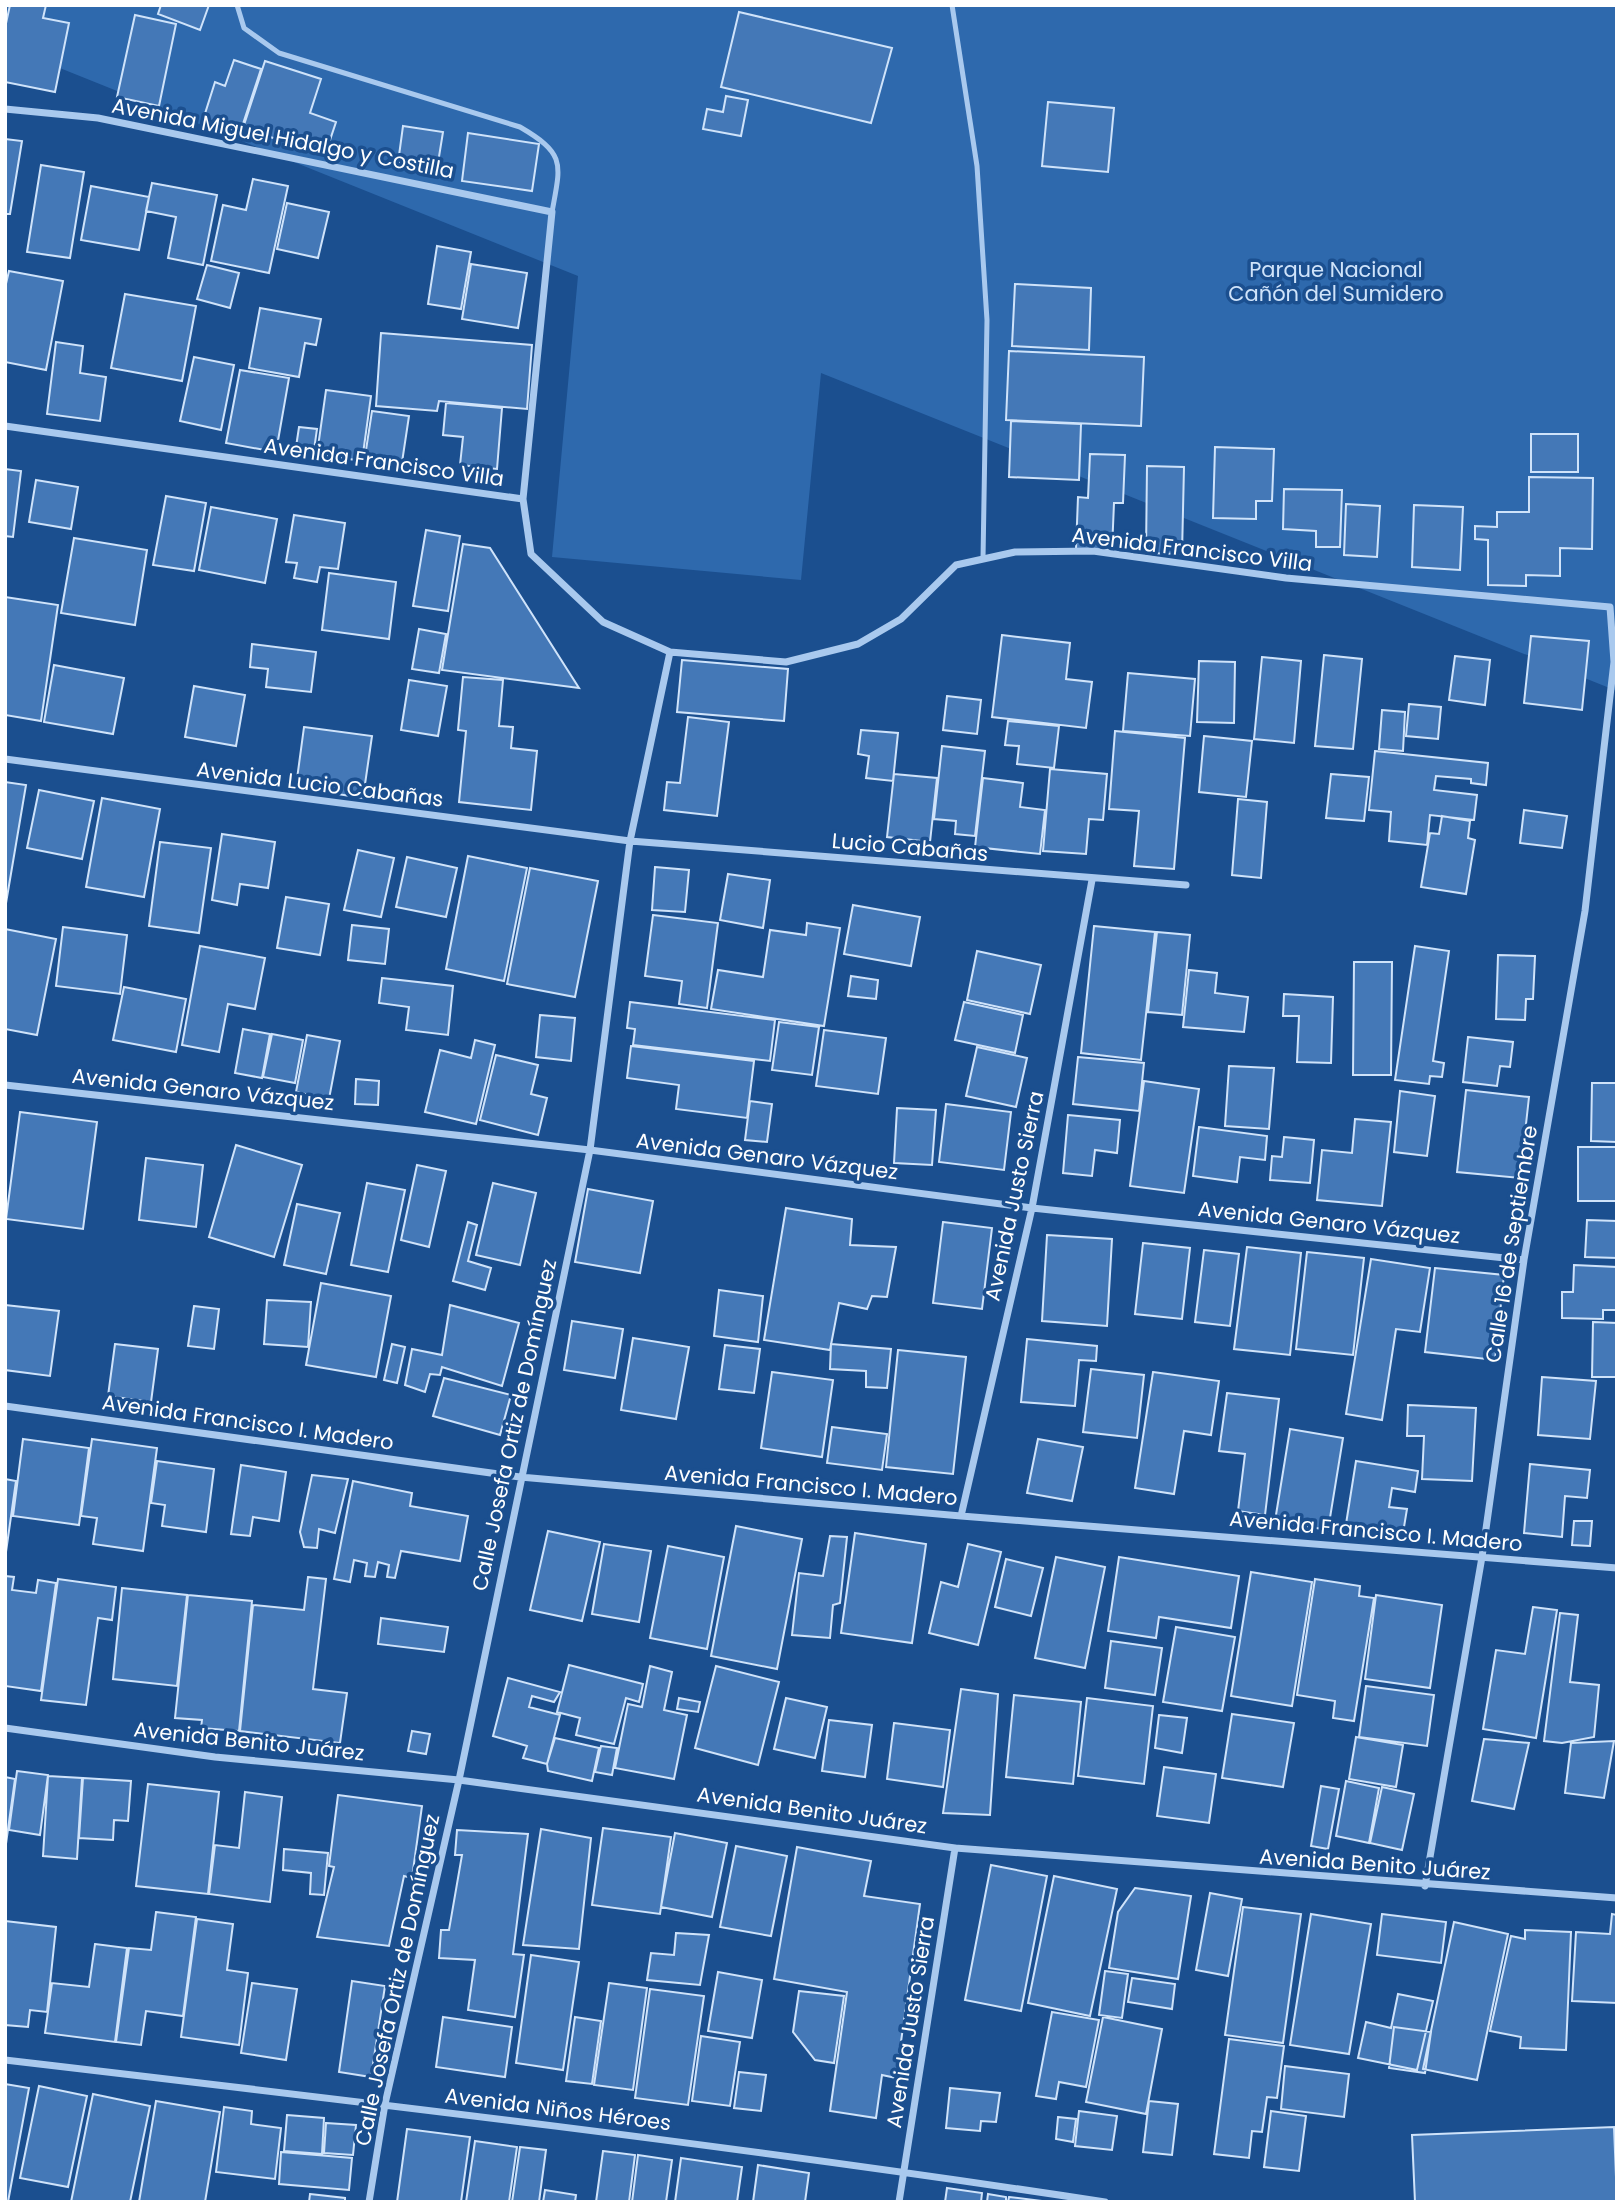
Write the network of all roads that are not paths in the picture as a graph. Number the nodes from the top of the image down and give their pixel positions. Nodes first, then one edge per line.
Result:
1 (237, 5) edge
2 (952, 5) edge
3 (5, 109) edge
4 (552, 212) junction
5 (5, 426) edge
6 (523, 499) junction
7 (983, 559) junction
8 (1610, 607) joint
9 (670, 652) junction
10 (5, 759) edge
11 (631, 841) junction
12 (1092, 880) junction
13 (1186, 885) dead end
14 (5, 1085) edge
15 (590, 1150) junction
16 (1032, 1208) junction
17 (1524, 1260) junction
18 (5, 1406) edge
19 (520, 1477) junction
20 (961, 1516) junction
21 (1482, 1557) junction
22 (1617, 1568) edge
23 (5, 1728) edge
24 (459, 1780) junction
25 (954, 1848) junction
26 (1425, 1886) junction
27 (1617, 1898) edge
28 (5, 2060) edge
29 (385, 2104) junction
30 (905, 2171) junction
31 (369, 2202) edge
32 (899, 2202) edge
33 (1105, 2202) edge

1 - 4 lane
2 - 7 lane
3 - 4 street, Avenida Miguel Hidalgo y Costilla
4 - 6 street
5 - 6 street, Avenida Francisco Villa
6 - 9 street, Avenida Francisco Villa
7 - 8 street, Avenida Francisco Villa
7 - 9 street, Avenida Francisco Villa
8 - 17 street, Calle 16 de Septiembre
9 - 11 street, Calle Josefa Ortiz de Domínguez
10 - 11 street, Avenida Lucio Cabañas
11 - 12 street, Lucio Cabañas
11 - 15 street, Calle Josefa Ortiz de Domínguez
12 - 13 street, Lucio Cabañas
12 - 16 street, Avenida Justo Sierra
14 - 15 street, Avenida Genaro Vázquez
15 - 16 street, Avenida Genaro Vázquez
15 - 19 street, Calle Josefa Ortiz de Domínguez
16 - 17 street, Avenida Genaro Vázquez
16 - 20 street, Avenida Justo Sierra
17 - 21 street, Calle 16 de Septiembre
18 - 19 street, Avenida Francisco I. Madero
19 - 20 street, Avenida Francisco I. Madero
19 - 24 street, Calle Josefa Ortiz de Domínguez
20 - 21 street, Avenida Francisco I. Madero
21 - 22 street, Avenida Francisco I. Madero
21 - 26 street, Calle 16 de Septiembre
23 - 24 street, Avenida Benito Juárez
24 - 25 street, Avenida Benito Juárez
24 - 29 street, Calle Josefa Ortiz de Domínguez
25 - 26 street, Avenida Benito Juárez
25 - 30 street, Avenida Justo Sierra
26 - 27 street, Avenida Benito Juárez
28 - 29 street, Avenida Niños Héroes
29 - 30 street, Avenida Niños Héroes
29 - 31 street, Calle Josefa Ortiz de Domínguez
30 - 32 street, Avenida Justo Sierra
30 - 33 street, Avenida Niños Héroes

